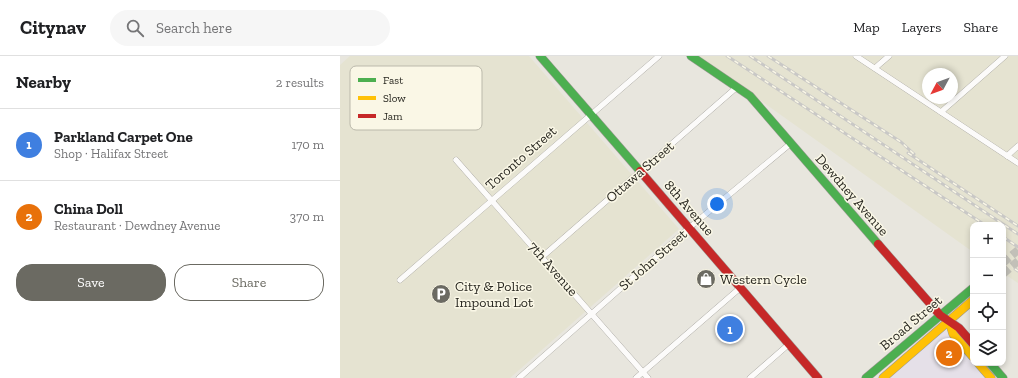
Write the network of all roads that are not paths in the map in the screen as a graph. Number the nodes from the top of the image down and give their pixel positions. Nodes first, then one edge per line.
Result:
1 (540, 56) edge
2 (659, 56) edge
3 (691, 56) edge
4 (856, 56) edge
5 (889, 56) edge
6 (1005, 56) edge
7 (875, 68) junction
8 (737, 86) junction
9 (941, 112) junction
10 (590, 114) junction
11 (790, 144) junction
12 (1018, 146) edge
13 (1007, 156) junction
14 (456, 160) dead end
15 (1018, 163) edge
16 (640, 172) junction
17 (492, 200) junction
18 (689, 228) junction
19 (542, 257) junction
20 (400, 280) dead end
21 (740, 288) junction
22 (970, 290) edge
23 (970, 303) edge
24 (592, 314) junction
25 (940, 315) junction
26 (949, 322) junction
27 (970, 341) edge
28 (789, 344) junction
29 (970, 354) edge
30 (981, 366) edge
31 (993, 366) edge
32 (643, 372) junction
33 (519, 378) edge
34 (636, 378) edge
35 (648, 378) edge
36 (750, 378) edge
37 (818, 378) edge
38 (866, 378) edge
39 (883, 378) edge
40 (991, 378) edge
41 (1003, 378) edge

1 - 10 street, 8th Avenue
2 - 10 street, Toronto Street
3 - 8 street
4 - 7 street
5 - 7 street
6 - 9 street
7 - 9 street
8 - 11 street, Dewdney Avenue
8 - 16 street, Ottawa Street
9 - 13 street
10 - 16 street, 8th Avenue
10 - 17 street, Toronto Street
11 - 18 street, St John Street
11 - 25 street, Dewdney Avenue
12 - 13 street
13 - 15 street
14 - 17 street, 7th Avenue
16 - 18 street, 8th Avenue
16 - 19 street, Ottawa Street
17 - 19 street, 7th Avenue
17 - 20 street, Toronto Street
18 - 21 street, 8th Avenue
18 - 24 street, St John Street
19 - 24 street, 7th Avenue
21 - 28 street, 8th Avenue
21 - 32 street
22 - 25 street, Broad Street
23 - 26 street, Broad Street
24 - 32 street, 7th Avenue
24 - 33 street, St John Street
25 - 26 street, Dewdney Avenue
25 - 38 street, Broad Street
26 - 27 street, Dewdney Avenue
26 - 29 street, Dewdney Avenue
26 - 39 street, Broad Street
28 - 36 street
28 - 37 street, 8th Avenue
30 - 40 street
31 - 41 street
32 - 34 street
32 - 35 street, 7th Avenue

